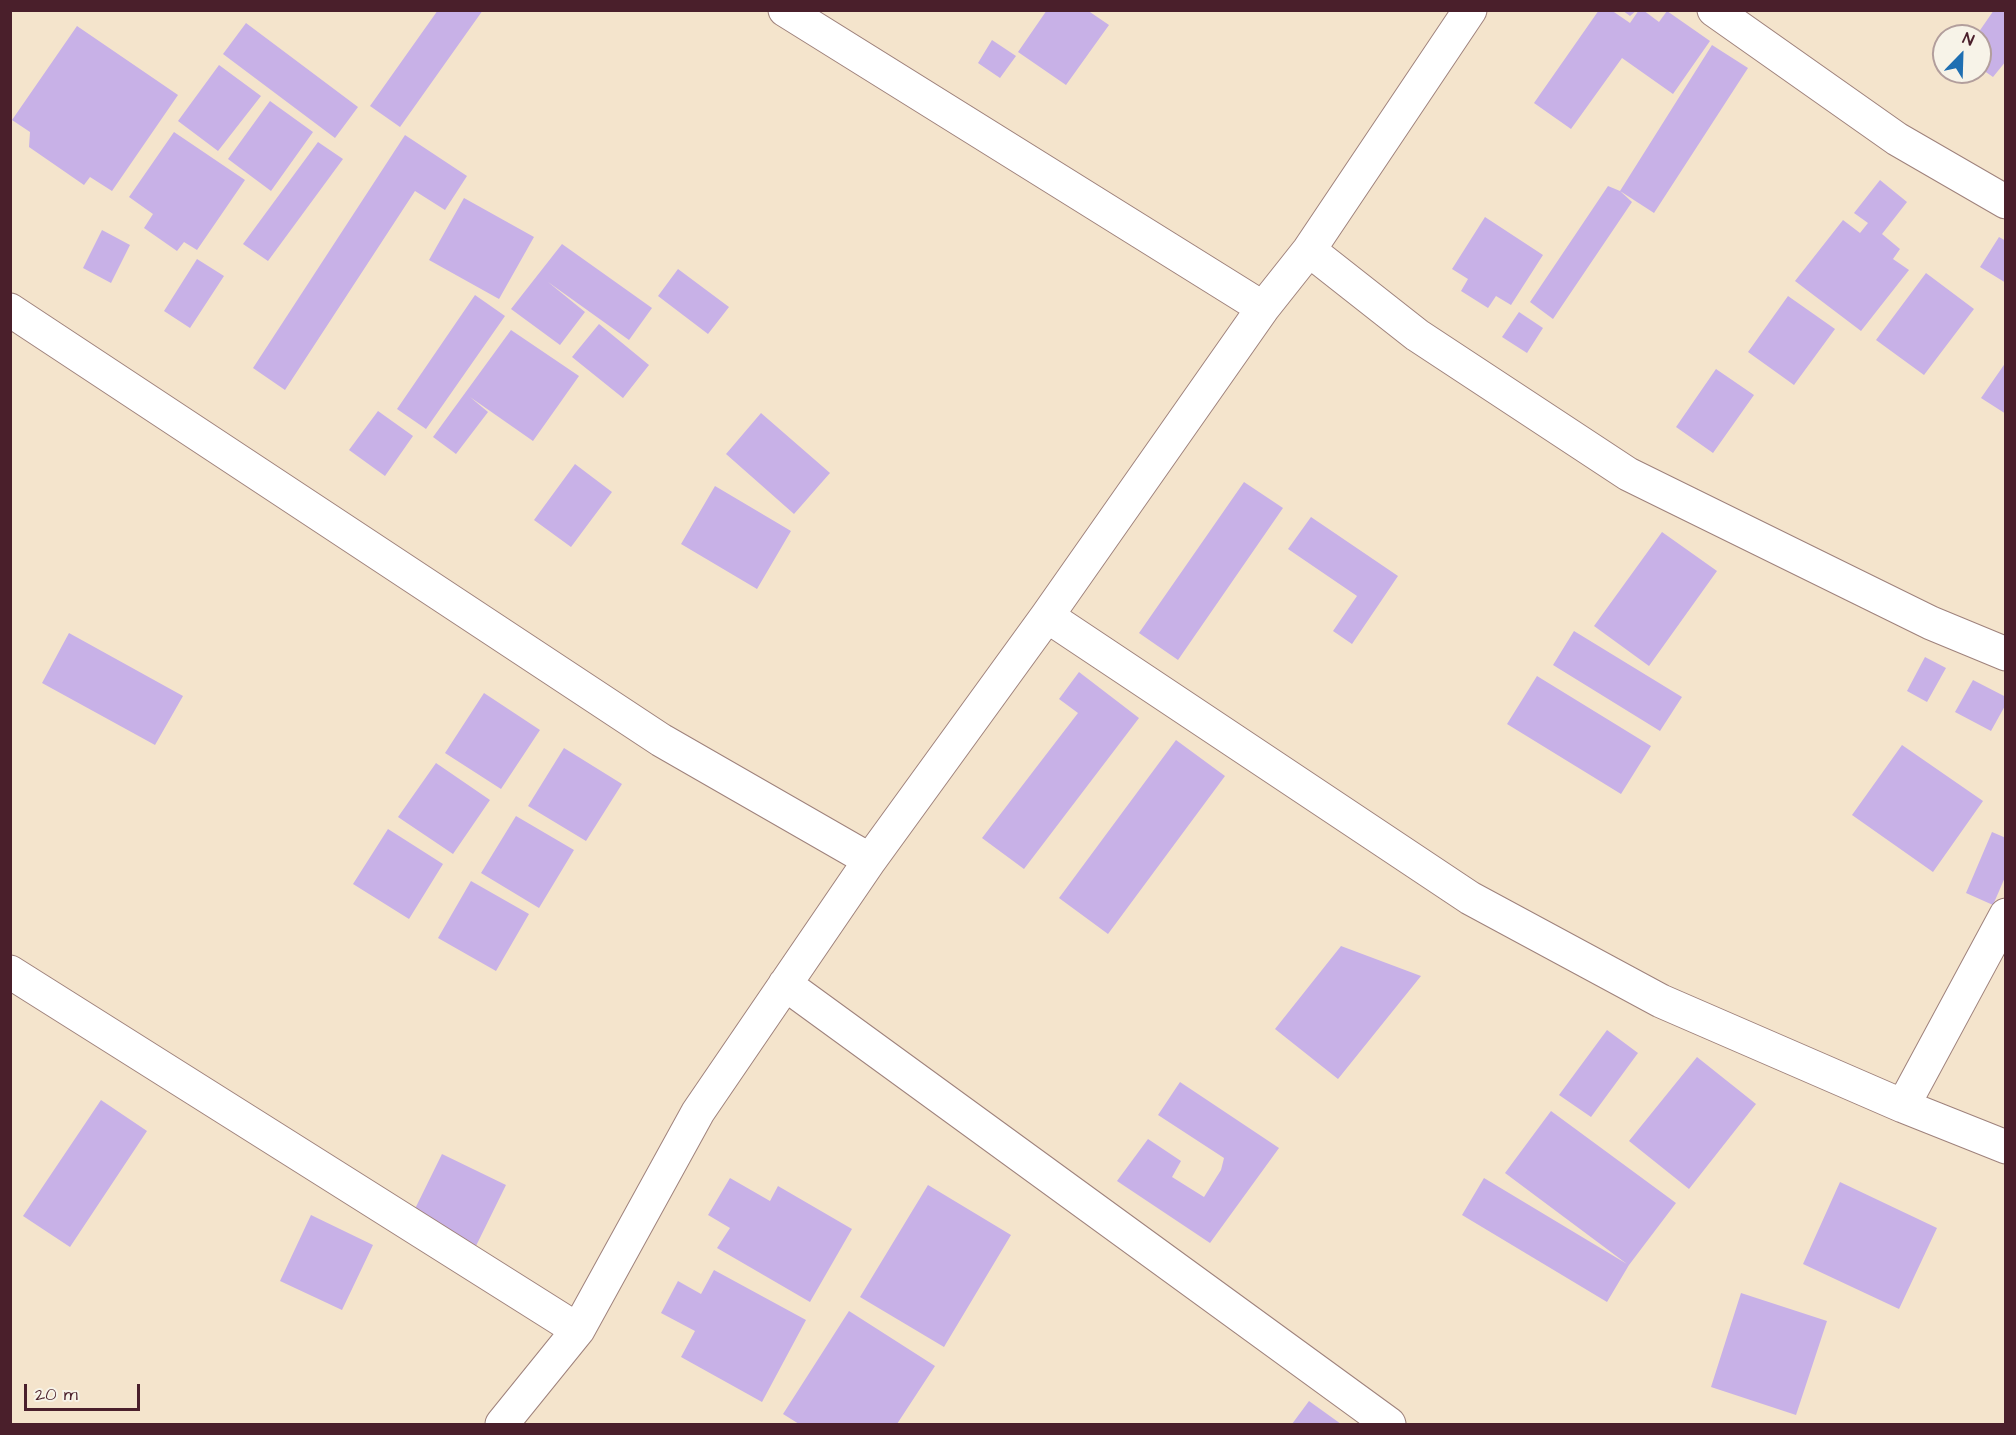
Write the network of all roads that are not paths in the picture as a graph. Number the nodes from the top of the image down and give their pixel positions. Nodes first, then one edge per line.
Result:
1 (785, 10) edge
2 (1470, 10) edge
3 (1714, 10) edge
4 (2006, 202) edge
5 (1309, 250) junction
6 (1263, 308) junction
7 (10, 310) edge
8 (1047, 616) junction
9 (2006, 654) edge
10 (870, 860) junction
11 (2006, 915) edge
12 (10, 972) edge
13 (785, 984) junction
14 (1903, 1106) junction
15 (2006, 1147) edge
16 (578, 1330) junction
17 (502, 1425) edge
18 (1389, 1425) edge

1 - 6 street
2 - 5 street
3 - 4 street
5 - 6 street
5 - 9 street
6 - 8 street
7 - 10 street
8 - 10 street
8 - 14 street
10 - 13 street
11 - 14 street
12 - 16 street
13 - 16 street
13 - 18 street
14 - 15 street
16 - 17 street

